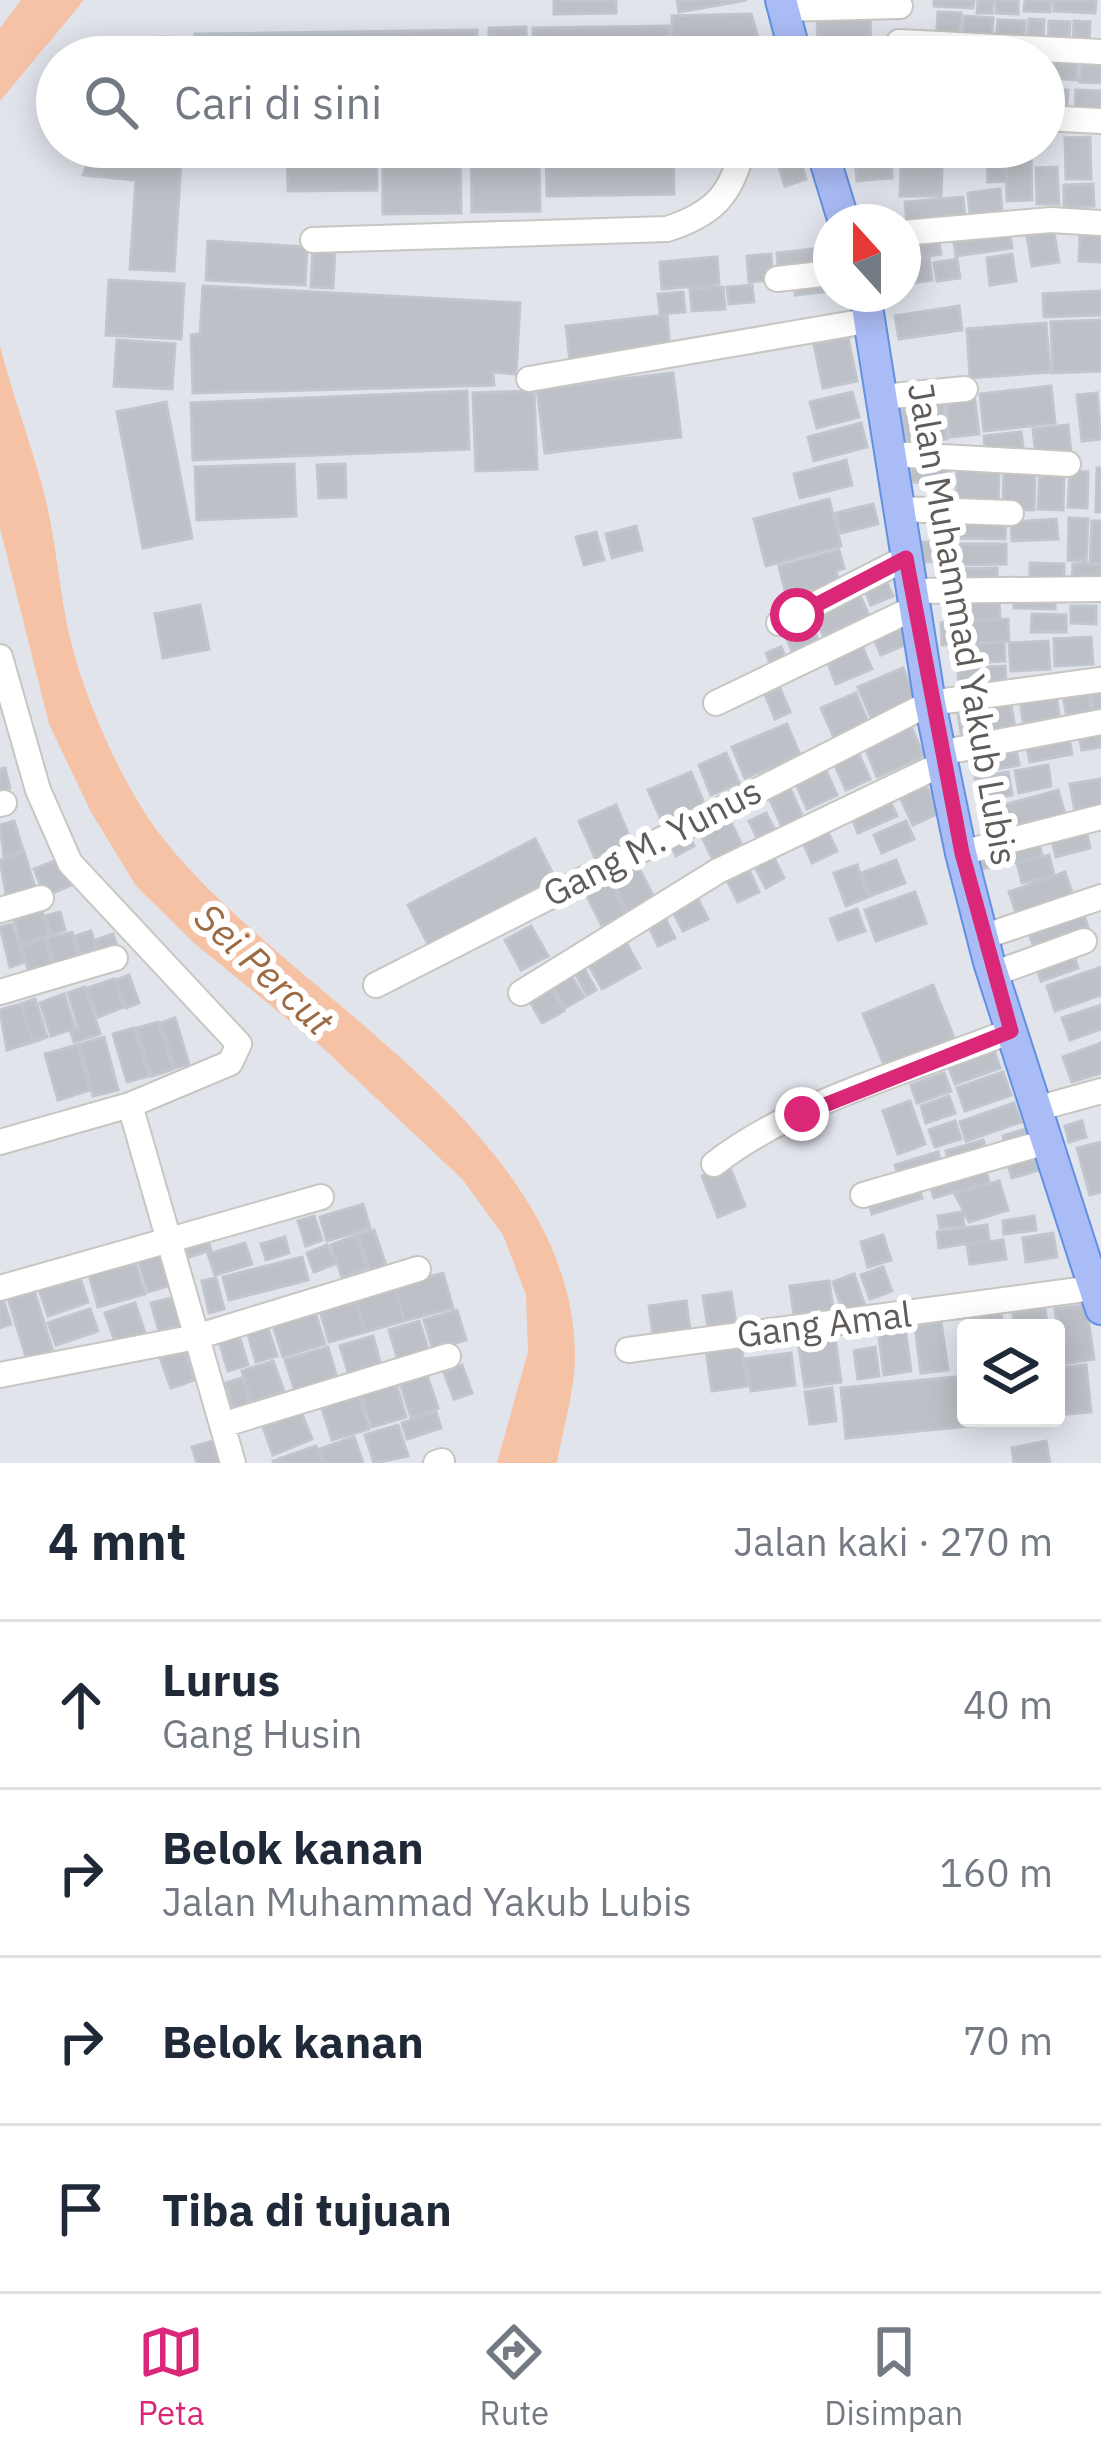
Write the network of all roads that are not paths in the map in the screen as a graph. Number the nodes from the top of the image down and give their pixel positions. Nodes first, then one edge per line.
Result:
1 (900, 3) edge
2 (782, 5) edge
3 (790, 36) edge
4 (899, 36) edge
5 (1065, 51) edge
6 (1101, 52) edge
7 (1065, 119) edge
8 (1101, 121) edge
9 (738, 168) edge
10 (827, 168) edge
11 (838, 204) edge
12 (1101, 223) edge
13 (921, 231) edge
14 (313, 240) dead end
15 (813, 275) edge
16 (777, 279) dead end
17 (845, 312) edge
18 (869, 312) edge
19 (529, 380) dead end
20 (965, 388) dead end
21 (882, 397) junction
22 (890, 454) junction
23 (1067, 464) dead end
24 (897, 509) junction
25 (1011, 512) dead end
26 (906, 558) junction
27 (1101, 589) edge
28 (912, 599) junction
29 (779, 623) dead end
30 (0, 657) edge
31 (1101, 680) edge
32 (930, 703) junction
33 (716, 704) dead end
34 (1101, 722) edge
35 (941, 759) junction
36 (1101, 817) edge
37 (962, 853) junction
38 (1101, 897) edge
39 (41, 898) dead end
40 (0, 910) edge
41 (983, 937) junction
42 (1084, 941) dead end
43 (115, 958) dead end
44 (993, 974) junction
45 (376, 985) dead end
46 (0, 992) edge
47 (521, 993) dead end
48 (1011, 1031) junction
49 (1101, 1091) edge
50 (130, 1105) junction
51 (1036, 1108) junction
52 (0, 1142) edge
53 (1046, 1142) junction
54 (714, 1164) dead end
55 (863, 1195) dead end
56 (321, 1197) dead end
57 (172, 1238) junction
58 (418, 1269) dead end
59 (0, 1288) edge
60 (1098, 1295) edge
61 (196, 1337) junction
62 (628, 1350) dead end
63 (448, 1356) dead end
64 (0, 1375) edge
65 (223, 1425) junction
66 (233, 1463) edge

1 - 2 street
1 - 4 street
2 - 3 main road
5 - 6 street
7 - 8 street
9 - 14 street
10 - 11 main road
12 - 13 street
15 - 16 street
17 - 19 street
18 - 21 main road, Jalan Muhammad Yakub Lubis
20 - 21 street
21 - 22 main road, Jalan Muhammad Yakub Lubis
22 - 23 street
22 - 24 main road, Jalan Muhammad Yakub Lubis
24 - 25 street
24 - 26 main road, Jalan Muhammad Yakub Lubis
26 - 28 main road, Jalan Muhammad Yakub Lubis
26 - 29 street
27 - 28 street
28 - 32 main road, Jalan Muhammad Yakub Lubis
28 - 33 street
30 - 50 street
31 - 32 street, Gang M. Yunus
32 - 35 main road, Jalan Muhammad Yakub Lubis
32 - 45 street, Gang M. Yunus
34 - 35 street
35 - 37 main road, Jalan Muhammad Yakub Lubis
35 - 47 street
36 - 37 street
37 - 41 main road, Jalan Muhammad Yakub Lubis
38 - 41 street
39 - 40 street
41 - 44 main road, Jalan Muhammad Yakub Lubis
42 - 44 street
43 - 46 street
44 - 48 main road, Jalan Muhammad Yakub Lubis
48 - 51 main road, Jalan Muhammad Yakub Lubis
48 - 54 street
49 - 51 street
50 - 52 street
50 - 57 street
51 - 53 main road, Jalan Muhammad Yakub Lubis
53 - 55 street
53 - 60 main road, Jalan Muhammad Yakub Lubis
56 - 57 street
57 - 59 street
57 - 61 street
58 - 61 street
60 - 62 street, Gang Amal
61 - 64 street
61 - 65 street
63 - 65 street
65 - 66 street

